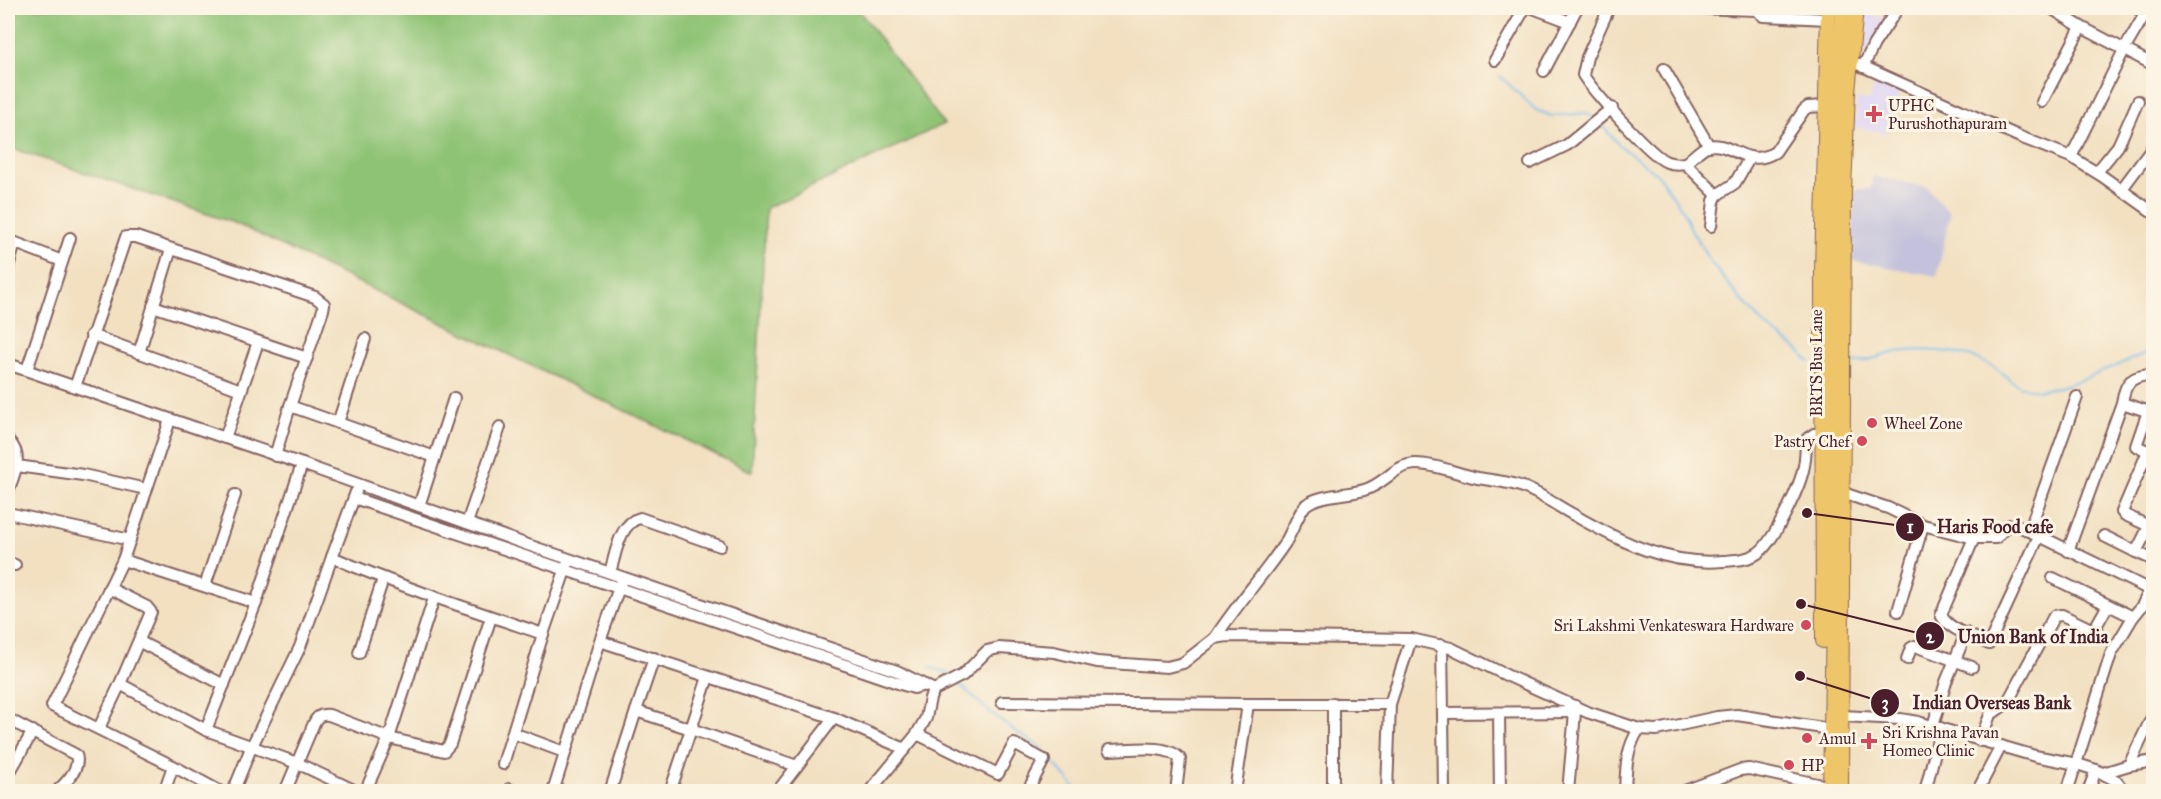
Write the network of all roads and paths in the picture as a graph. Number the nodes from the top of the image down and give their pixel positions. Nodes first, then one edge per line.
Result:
1 (1525, 8) edge
2 (1533, 8) edge
3 (1577, 8) edge
4 (1609, 8) edge
5 (1694, 8) edge
6 (1842, 8) edge
7 (1856, 8) edge
8 (1898, 8) edge
9 (2051, 8) edge
10 (1757, 9) edge
11 (1828, 13) edge
12 (2145, 13) edge
13 (1570, 22) junction
14 (2081, 27) junction
15 (2124, 50) junction
16 (1495, 60) dead end
17 (1857, 64) junction
18 (2154, 65) edge
19 (1664, 69) dead end
20 (1544, 71) dead end
21 (2138, 101) dead end
22 (2042, 102) dead end
23 (1825, 106) junction
24 (1611, 108) junction
25 (1709, 146) junction
26 (2153, 149) edge
27 (2071, 157) junction
28 (1750, 158) junction
29 (1530, 163) dead end
30 (1685, 163) junction
31 (2097, 172) junction
32 (2121, 190) junction
33 (1717, 195) junction
34 (2154, 213) edge
35 (1711, 226) dead end
36 (70, 238) dead end
37 (11, 241) edge
38 (171, 249) junction
39 (62, 261) junction
40 (8, 267) edge
41 (153, 306) junction
42 (91, 335) junction
43 (365, 339) dead end
44 (258, 342) junction
45 (139, 353) junction
46 (307, 358) junction
47 (8, 364) edge
48 (27, 370) junction
49 (2154, 375) edge
50 (75, 387) junction
51 (241, 390) junction
52 (2077, 397) dead end
53 (454, 398) dead end
54 (2122, 403) junction
55 (290, 406) junction
56 (2151, 412) edge
57 (170, 420) junction
58 (338, 423) junction
59 (500, 427) dead end
60 (1822, 434) junction
61 (225, 438) junction
62 (8, 440) edge
63 (2151, 452) edge
64 (275, 456) junction
65 (435, 457) junction
66 (302, 464) junction
67 (17, 466) junction
68 (358, 484) junction
69 (146, 489) junction
70 (8, 491) edge
71 (1843, 493) junction
72 (235, 495) dead end
73 (354, 498) junction
74 (406, 501) junction
75 (419, 506) junction
76 (8, 513) edge
77 (402, 514) junction
78 (2151, 521) edge
79 (467, 523) junction
80 (1923, 525) junction
81 (2034, 534) junction
82 (2104, 536) dead end
83 (1974, 538) junction
84 (130, 540) junction
85 (720, 546) dead end
86 (2068, 551) junction
87 (2136, 552) junction
88 (332, 557) junction
89 (569, 559) junction
90 (123, 560) junction
91 (2154, 560) edge
92 (566, 570) junction
93 (609, 572) junction
94 (623, 576) junction
95 (2053, 578) dead end
96 (383, 579) junction
97 (205, 586) junction
98 (2152, 586) edge
99 (109, 588) junction
100 (619, 588) junction
101 (434, 598) junction
102 (256, 603) junction
103 (2108, 605) junction
104 (1898, 612) dead end
105 (491, 617) junction
106 (2133, 617) junction
107 (543, 633) junction
108 (1966, 633) junction
109 (1215, 638) junction
110 (1411, 639) junction
111 (600, 641) junction
112 (140, 642) junction
113 (1442, 645) junction
114 (359, 653) dead end
115 (654, 658) junction
116 (1907, 659) dead end
117 (1955, 660) junction
118 (1972, 667) dead end
119 (708, 677) junction
120 (120, 684) junction
121 (224, 685) junction
122 (929, 688) junction
123 (1002, 702) dead end
124 (1333, 703) junction
125 (1248, 704) junction
126 (1390, 704) junction
127 (1575, 709) junction
128 (636, 711) junction
129 (1499, 713) junction
130 (2154, 713) edge
131 (1443, 714) junction
132 (1842, 716) junction
133 (834, 718) junction
134 (8, 719) edge
135 (1937, 727) junction
136 (99, 728) junction
137 (1823, 728) junction
138 (691, 729) junction
139 (1639, 729) junction
140 (206, 730) junction
141 (33, 731) junction
142 (513, 733) junction
143 (917, 734) junction
144 (388, 738) junction
145 (1980, 741) junction
146 (2001, 746) junction
147 (251, 748) junction
148 (905, 750) junction
149 (1109, 750) dead end
150 (564, 752) junction
151 (2154, 761) edge
152 (297, 763) junction
153 (503, 764) dead end
154 (2077, 764) junction
155 (2129, 765) junction
156 (173, 766) junction
157 (797, 766) junction
158 (2100, 772) junction
159 (8, 775) edge
160 (2115, 780) junction
161 (1824, 790) edge
162 (1237, 791) edge
163 (56, 792) edge
164 (164, 792) edge
165 (221, 792) edge
166 (233, 792) edge
167 (285, 792) edge
168 (358, 792) edge
169 (365, 792) edge
170 (553, 792) edge
171 (610, 792) edge
172 (670, 792) edge
173 (777, 792) edge
174 (869, 792) edge
175 (1027, 792) edge
176 (1176, 792) edge
177 (1333, 792) edge
178 (1387, 792) edge
179 (1444, 792) edge
180 (1500, 792) edge
181 (1568, 792) edge
182 (1625, 792) edge
183 (1682, 792) edge
184 (1841, 792) edge
185 (1925, 792) edge
186 (1977, 792) edge
187 (2067, 792) edge
188 (2088, 792) edge
189 (2111, 792) edge
190 (2125, 792) edge

1 - 16 street
2 - 13 street
3 - 13 street
4 - 24 street
5 - 10 street
6 - 161 main road, BRTS Bus Lane
7 - 17 main road
8 - 17 street
9 - 14 street
10 - 11 street
11 - 23 main road
12 - 15 street
13 - 20 street
14 - 15 street
14 - 22 street
15 - 18 street
15 - 27 street
17 - 27 street
17 - 71 main road
19 - 25 street
21 - 31 street
23 - 28 street
23 - 60 main road
24 - 29 street
24 - 30 street
25 - 28 street
25 - 30 street
26 - 32 street
27 - 31 street
28 - 33 street
30 - 33 street
31 - 32 street
32 - 34 street
33 - 35 street
36 - 39 street
37 - 39 street
37 - 40 street
38 - 41 street
38 - 42 street
38 - 46 street
39 - 48 street
41 - 44 street
41 - 45 street
42 - 45 street
42 - 50 street
43 - 58 street
44 - 46 street
44 - 51 street
45 - 51 street
46 - 55 street
47 - 48 street
48 - 50 street
49 - 54 street
50 - 57 street
51 - 61 street
52 - 81 street
53 - 65 street
54 - 56 street
54 - 86 street
55 - 58 street
55 - 64 street
56 - 63 street
57 - 61 street
57 - 69 street
58 - 65 street
59 - 79 street
60 - 109 street
60 - 137 main road
61 - 64 street
62 - 67 street
63 - 78 street
64 - 66 street
65 - 75 street
66 - 68 street
66 - 102 street
67 - 69 street
67 - 70 street
68 - 73 street
68 - 74 street
69 - 84 street
71 - 80 street
71 - 132 main road
72 - 97 street
73 - 77 street
73 - 88 street
74 - 75 street
74 - 77 street
75 - 79 street
76 - 84 street
77 - 92 street
78 - 87 street
79 - 89 street
80 - 83 street
80 - 104 street
81 - 83 street
81 - 86 street
81 - 108 street
82 - 87 street
83 - 108 street
84 - 90 street
85 - 93 street
86 - 98 street
87 - 91 street
88 - 96 street
88 - 147 street
89 - 92 street
89 - 93 street
90 - 97 street
90 - 99 street
92 - 100 street
92 - 107 street
93 - 94 street
94 - 100 street
94 - 122 street
95 - 103 street
96 - 101 street
96 - 114 street
97 - 102 street
98 - 106 street
99 - 112 street
99 - 136 street
100 - 111 street
100 - 122 street
101 - 105 street
101 - 144 street
102 - 121 street
103 - 106 street
103 - 145 street
105 - 107 street
105 - 144 street
106 - 154 street
107 - 142 street
108 - 117 street
109 - 110 street
109 - 122 street
110 - 113 street
110 - 126 street
111 - 115 street
111 - 150 street
112 - 120 street
112 - 121 street
113 - 127 street
113 - 131 street
115 - 119 street
115 - 128 street
116 - 117 street
117 - 118 street
117 - 135 street
119 - 133 street
119 - 138 street
120 - 136 street
120 - 140 street
121 - 140 street
122 - 143 street
123 - 125 street
124 - 125 street
124 - 126 street
124 - 177 street
125 - 162 street
126 - 178 street
127 - 129 street
127 - 139 street
127 - 181 street
128 - 138 street
128 - 171 street
129 - 131 street
129 - 180 street
130 - 155 street
131 - 179 street
132 - 135 street
132 - 184 main road
133 - 148 street
133 - 157 street
134 - 141 street
135 - 145 street
135 - 185 street
136 - 156 street
137 - 139 street
137 - 161 main road
138 - 157 street
138 - 172 street
139 - 182 street
140 - 147 street
141 - 159 street
141 - 163 street
142 - 150 street
142 - 153 street
143 - 148 street
143 - 175 street
144 - 152 street
144 - 169 street
145 - 146 street
146 - 154 street
146 - 186 street
147 - 152 street
147 - 166 street
148 - 174 street
149 - 176 street
150 - 170 street
151 - 155 street
152 - 167 street
152 - 168 street
154 - 158 street
154 - 187 street
155 - 158 street
156 - 164 street
156 - 165 street
157 - 173 street
158 - 160 street
158 - 188 street
160 - 189 street
160 - 190 street
161 - 183 street

